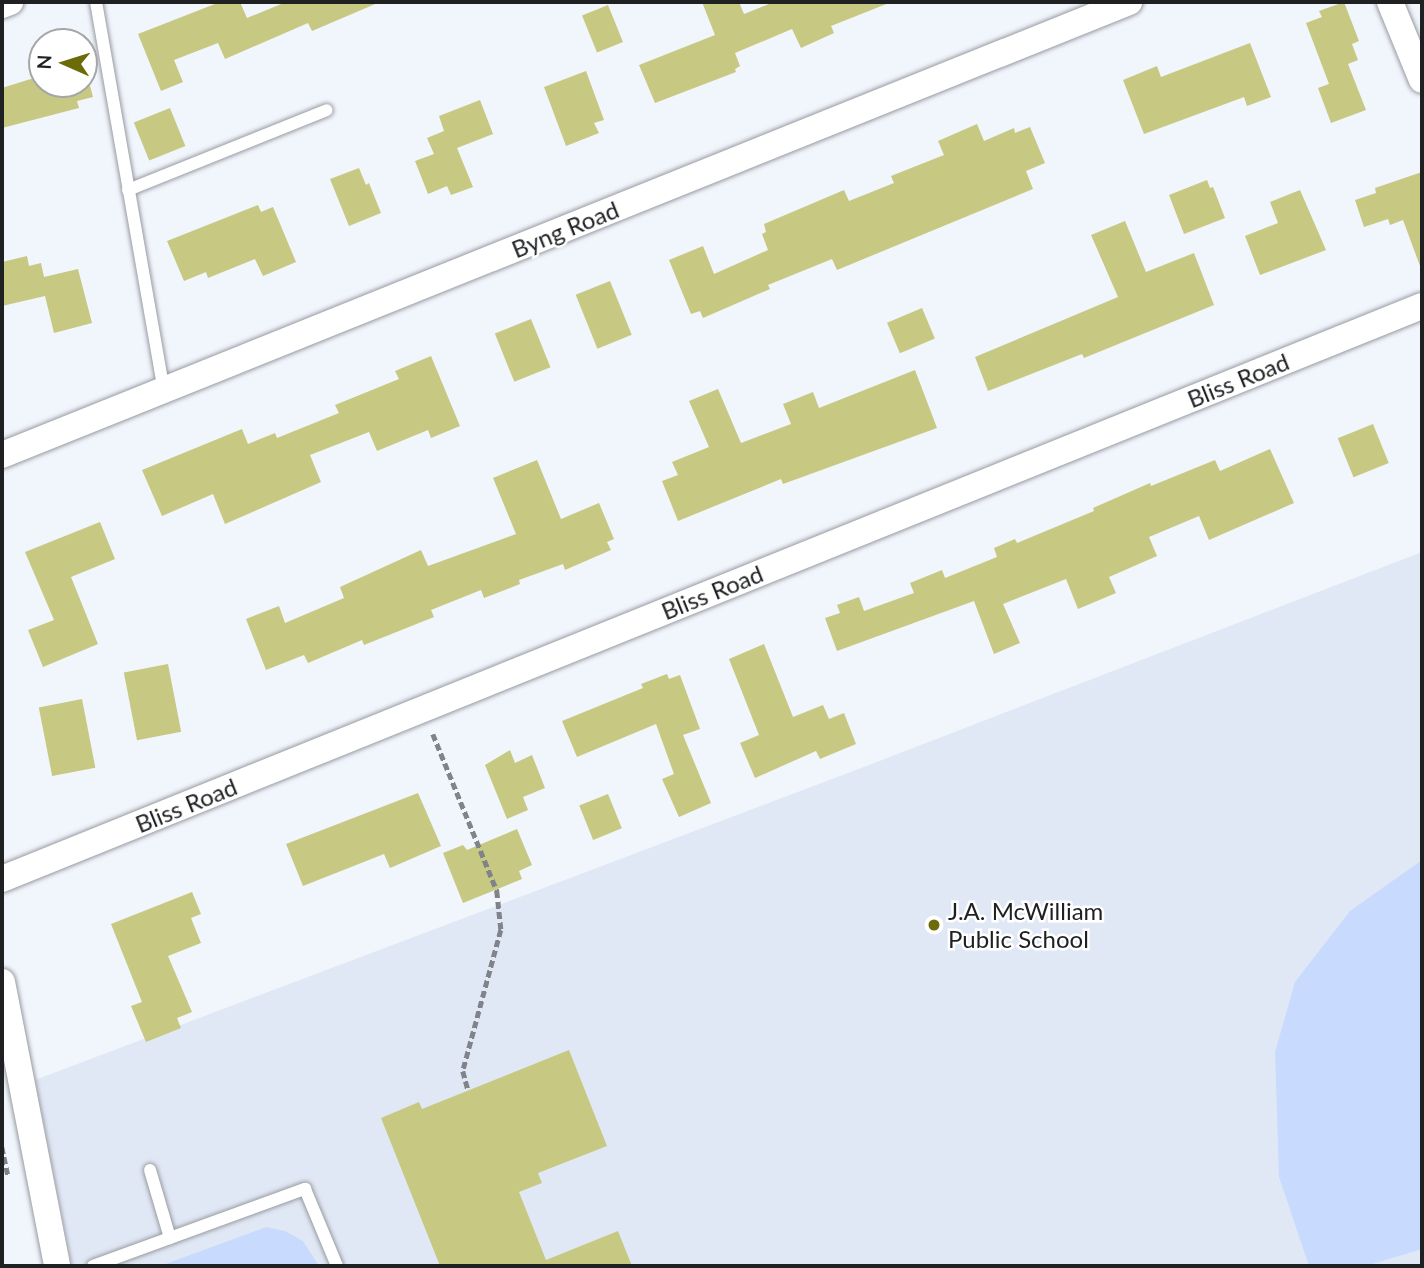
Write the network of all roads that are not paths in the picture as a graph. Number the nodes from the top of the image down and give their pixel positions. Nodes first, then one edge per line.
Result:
1 (10, 2) edge
2 (96, 2) edge
3 (1129, 2) edge
4 (1390, 2) edge
5 (2, 5) edge
6 (1422, 80) edge
7 (327, 110) dead end
8 (128, 190) junction
9 (1422, 306) edge
10 (164, 391) junction
11 (2, 455) edge
12 (2, 879) edge
13 (2, 982) edge
14 (150, 1170) dead end
15 (170, 1238) junction
16 (57, 1266) edge
17 (93, 1266) edge
18 (337, 1266) edge

1 - 5 street
2 - 8 lane
3 - 10 street, Byng Road
4 - 6 street
7 - 8 lane
8 - 10 lane
9 - 12 street, Bliss Road
10 - 11 street, Byng Road
13 - 16 street
14 - 15 lane
15 - 17 lane
15 - 18 lane

